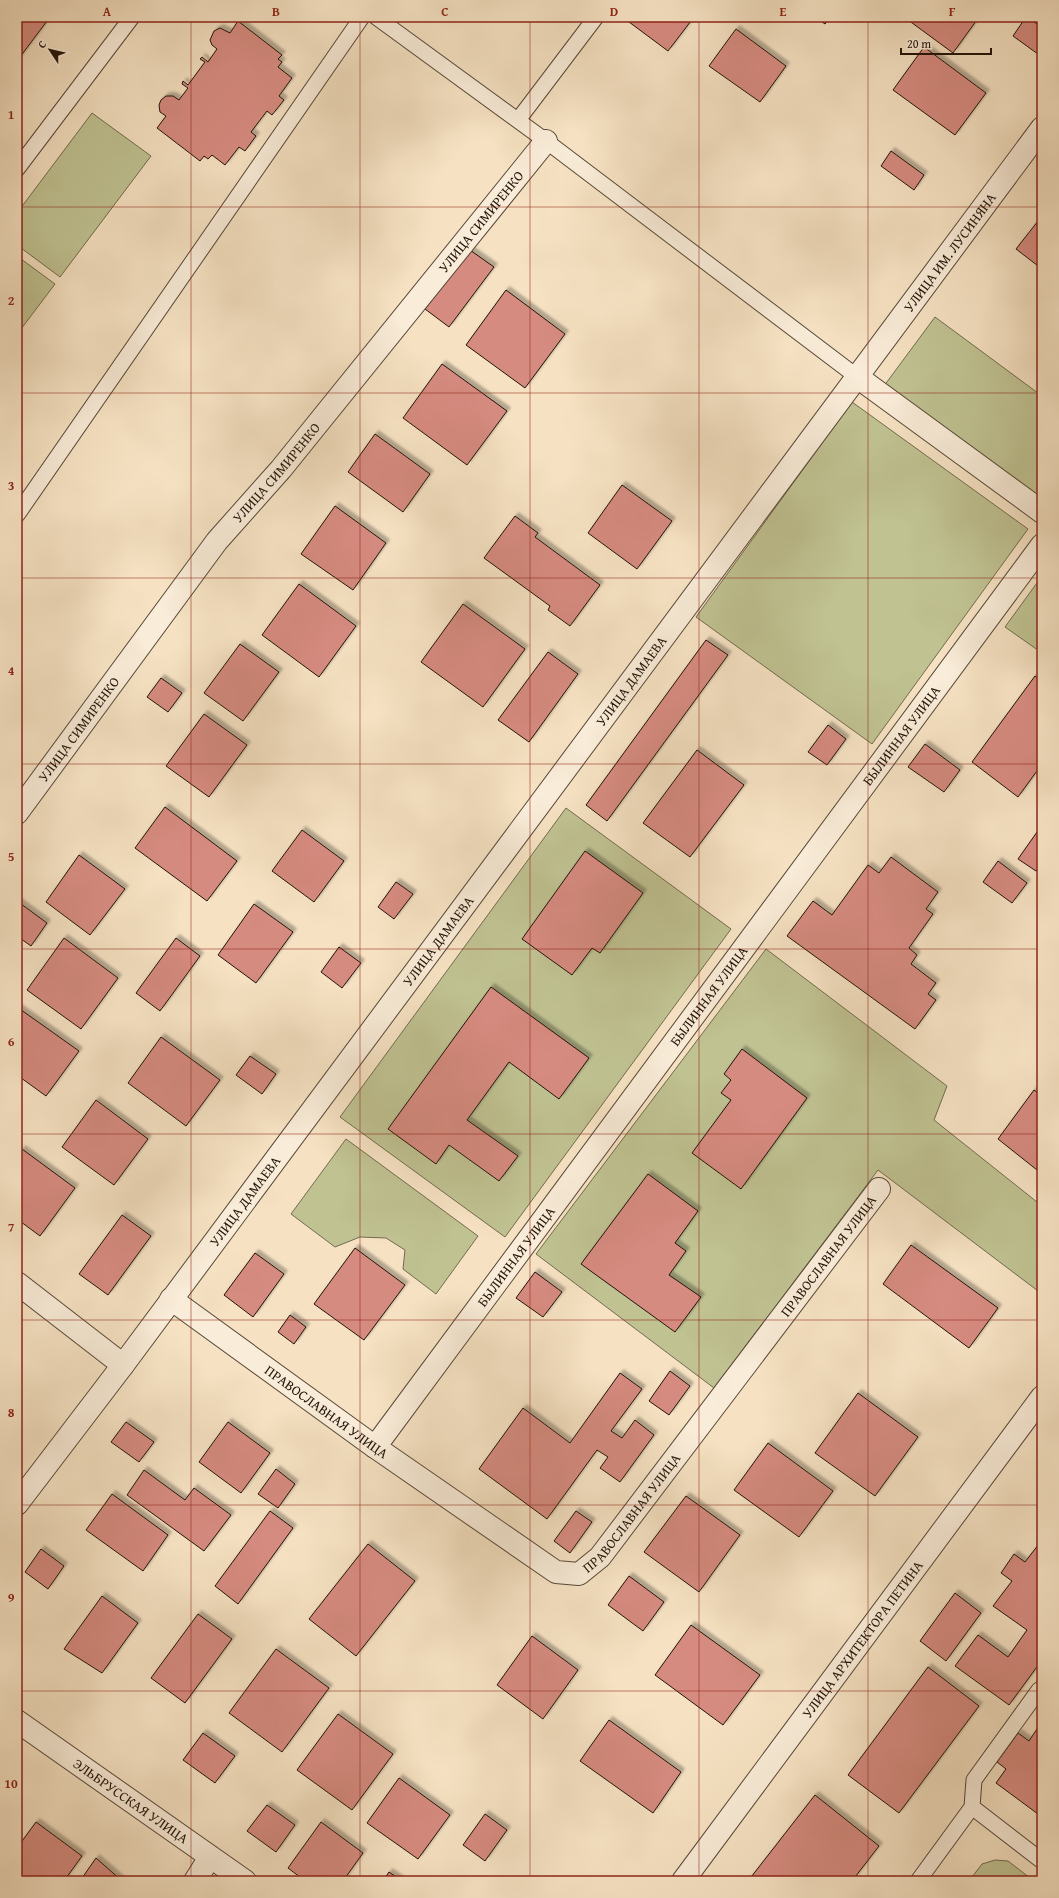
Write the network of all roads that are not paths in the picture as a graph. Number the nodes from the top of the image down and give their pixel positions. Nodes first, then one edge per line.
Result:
1 (132, 17) edge
2 (362, 17) edge
3 (376, 17) edge
4 (596, 17) edge
5 (518, 120) junction
6 (1042, 128) edge
7 (546, 141) junction
8 (17, 169) edge
9 (856, 376) junction
10 (1042, 512) edge
11 (17, 515) edge
12 (1042, 545) edge
13 (17, 813) edge
14 (879, 1189) dead end
15 (17, 1283) edge
16 (171, 1299) junction
17 (123, 1365) junction
18 (1042, 1397) edge
19 (375, 1447) junction
20 (17, 1504) edge
21 (1042, 1688) edge
22 (17, 1721) edge
23 (972, 1807) junction
24 (210, 1857) junction
25 (1042, 1861) edge
26 (195, 1881) edge
27 (245, 1881) edge
28 (684, 1881) edge
29 (918, 1881) edge

1 - 8 lane
2 - 11 lane
3 - 5 lane
4 - 5 lane
5 - 7 lane
6 - 9 street, УЛИЦА ИМ. ЛУСИНЯНА
7 - 9 lane
7 - 13 street, УЛИЦА СИМИРЕНКО
9 - 10 street
9 - 16 street, УЛИЦА ДАМАЕВА
12 - 19 street, БЫЛИННАЯ УЛИЦА
14 - 19 street, ПРАВОСЛАВНАЯ УЛИЦА
15 - 17 street
16 - 17 street, УЛИЦА ДАМАЕВА
16 - 19 street, ПРАВОСЛАВНАЯ УЛИЦА
17 - 20 street, УЛИЦА ДАМАЕВА
18 - 28 street, УЛИЦА АРХИТЕКТОРА ПЕТИНА
21 - 23 lane
22 - 24 street, ЭЛЬБРУССКАЯ УЛИЦА
23 - 25 lane
23 - 29 lane
24 - 26 street
24 - 27 street, ЭЛЬБРУССКАЯ УЛИЦА

